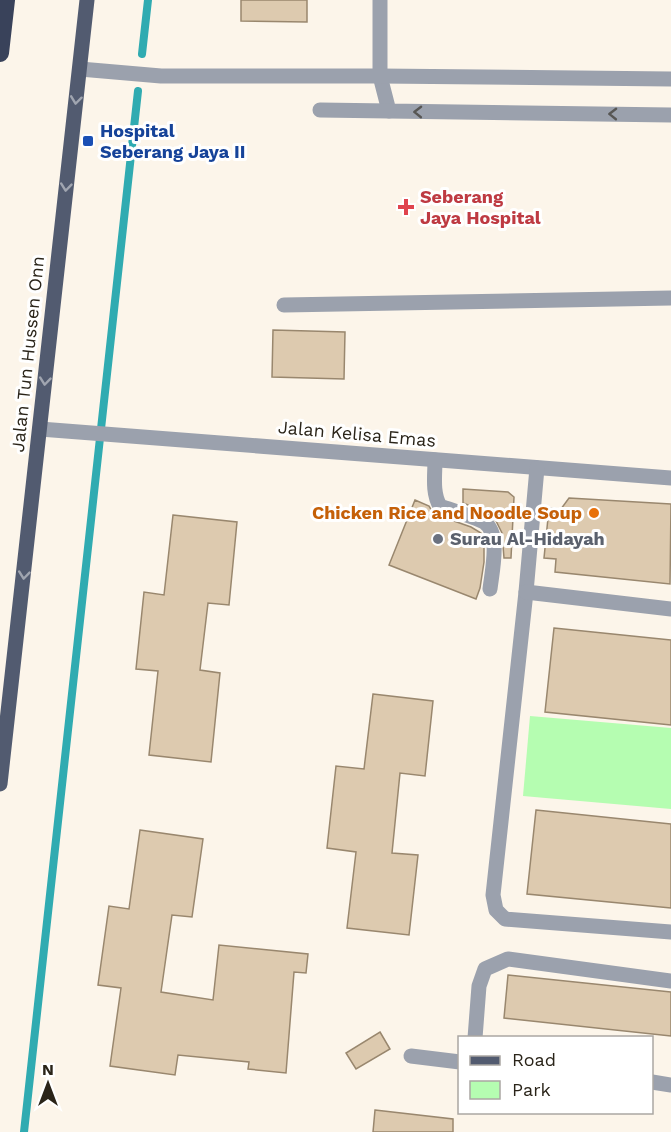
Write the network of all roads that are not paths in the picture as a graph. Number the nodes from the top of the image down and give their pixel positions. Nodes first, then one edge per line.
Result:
1 (6, 0) edge
2 (87, 0) edge
3 (380, 0) edge
4 (0, 53) edge
5 (80, 69) junction
6 (380, 76) junction
7 (671, 80) edge
8 (320, 110) dead end
9 (389, 111) junction
10 (671, 115) edge
11 (671, 298) edge
12 (284, 305) dead end
13 (40, 429) junction
14 (435, 460) junction
15 (537, 468) junction
16 (671, 478) edge
17 (490, 589) dead end
18 (526, 592) junction
19 (671, 609) edge
20 (0, 784) edge
21 (671, 933) edge
22 (671, 981) edge
23 (475, 1036) edge
24 (411, 1056) dead end
25 (458, 1062) edge
26 (653, 1082) edge
27 (671, 1084) edge

1 - 4 highway
2 - 5 main road, Jalan Tun Hussen Onn
3 - 6 street
5 - 6 street
5 -> 13 main road, Jalan Tun Hussen Onn
6 - 7 street
6 - 9 street
8 - 9 street
10 -> 9 street
11 - 12 street
13 - 14 street, Jalan Kelisa Emas
13 -> 20 main road, Jalan Tun Hussen Onn
14 - 15 street, Jalan Kelisa Emas
14 - 17 street
15 - 16 street, Jalan Kelisa Emas
15 - 18 street
18 - 19 street
18 - 21 street
22 - 23 street
24 - 25 street
26 - 27 street

